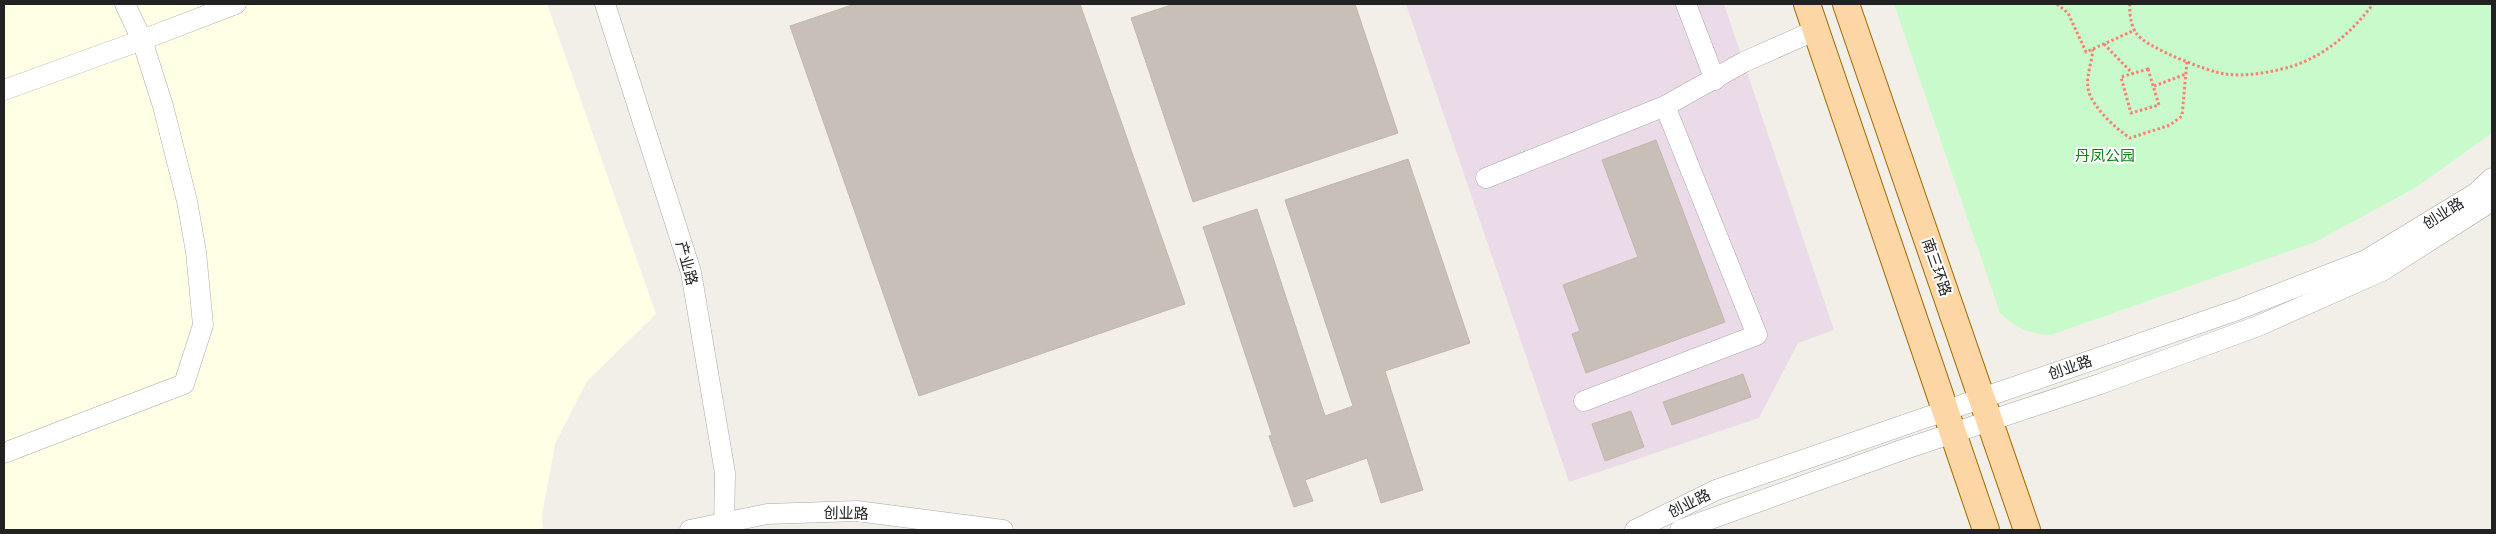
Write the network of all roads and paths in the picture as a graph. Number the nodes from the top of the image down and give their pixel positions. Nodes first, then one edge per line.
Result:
1 (125, 4) edge
2 (236, 4) edge
3 (606, 4) edge
4 (1686, 4) edge
5 (1807, 4) edge
6 (1846, 4) edge
7 (2057, 4) edge
8 (2130, 4) edge
9 (2373, 4) edge
10 (1816, 30) junction
11 (2135, 30) junction
12 (142, 40) junction
13 (2104, 44) junction
14 (2093, 49) junction
15 (2187, 61) junction
16 (2133, 74) junction
17 (2186, 74) junction
18 (1715, 80) junction
19 (2154, 86) junction
20 (4, 90) edge
21 (1665, 106) junction
22 (1486, 178) dead end
23 (2492, 178) edge
24 (2492, 201) edge
25 (1584, 401) dead end
26 (1986, 409) junction
27 (1949, 422) junction
28 (4, 453) edge
29 (724, 527) edge
30 (690, 530) edge
31 (1003, 530) edge
32 (1635, 530) edge
33 (1680, 530) edge
34 (1986, 530) edge
35 (2027, 530) edge

1 - 12 street
2 - 12 street
3 - 29 street, 产业路
4 - 18 street
5 - 10 main road
6 - 26 main road, 南三环路
7 - 14 path
8 - 11 path
9 - 15 path
10 - 18 street
10 - 27 main road
11 - 13 path
11 - 15 path
12 - 20 street
12 - 28 street
13 - 14 path
13 - 16 path
14 - 17 path
15 - 17 path
16 - 19 path
16 - 19 path
17 - 19 path
18 - 21 street
21 - 22 street
21 - 25 street
23 - 26 street, 创业路
24 - 26 street, 创业路
26 - 27 street, 创业路
26 - 35 main road, 南三环路
27 - 32 street, 创业路
27 - 33 street, 创业路
27 - 34 main road
29 - 30 street, 创业路
29 - 31 street, 创业路

